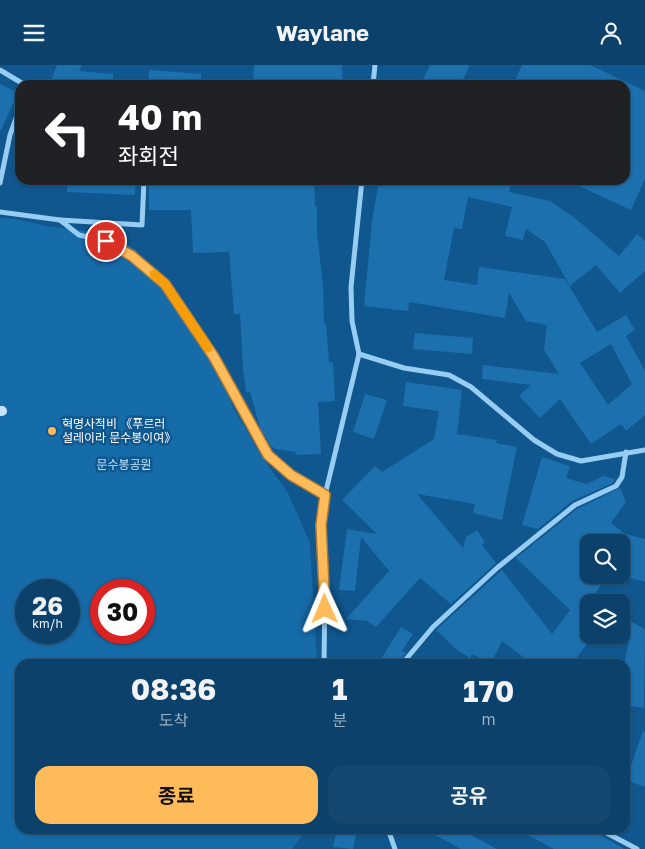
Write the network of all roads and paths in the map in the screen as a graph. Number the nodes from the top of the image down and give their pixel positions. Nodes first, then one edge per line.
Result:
1 (375, 65) edge
2 (0, 70) edge
3 (16, 80) edge
4 (374, 80) edge
5 (15, 121) edge
6 (0, 183) edge
7 (144, 185) edge
8 (361, 185) edge
9 (0, 212) edge
10 (60, 220) junction
11 (359, 354) junction
12 (645, 450) edge
13 (626, 452) junction
14 (325, 495) junction
15 (324, 659) edge
16 (406, 659) edge
17 (390, 834) edge
18 (608, 834) edge
19 (394, 849) edge
20 (637, 849) edge

1 - 4 street
2 - 3 street
5 - 6 street
7 - 10 street
8 - 11 street
9 - 10 street
10 - 14 street
11 - 13 street
11 - 14 street
12 - 13 street
13 - 16 street
14 - 15 street
17 - 19 street
18 - 20 street

